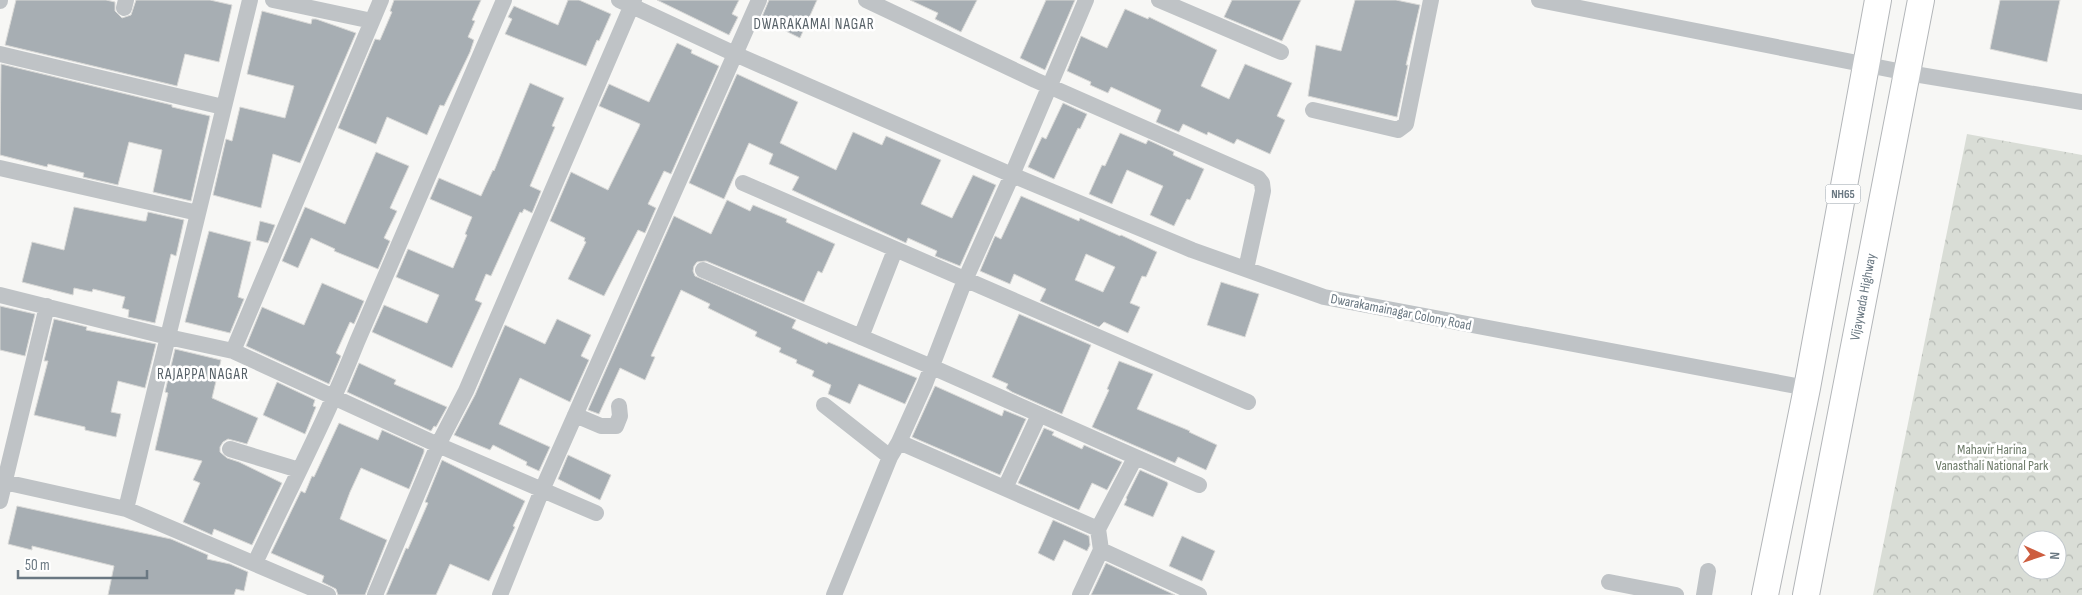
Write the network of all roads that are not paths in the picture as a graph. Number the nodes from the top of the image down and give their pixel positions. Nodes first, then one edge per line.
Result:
1 (250, 0) edge
2 (273, 0) edge
3 (381, 0) edge
4 (504, 0) edge
5 (759, 0) edge
6 (866, 0) edge
7 (1086, 0) edge
8 (1159, 0) edge
9 (1431, 0) edge
10 (1539, 0) edge
11 (1878, 0) edge
12 (1921, 0) edge
13 (628, 2) edge
14 (372, 21) junction
15 (1281, 52) dead end
16 (0, 54) edge
17 (735, 54) junction
18 (1866, 63) junction
19 (1908, 73) junction
20 (1049, 85) junction
21 (2082, 102) edge
22 (223, 107) junction
23 (1313, 110) dead end
24 (0, 168) edge
25 (1012, 175) junction
26 (743, 184) dead end
27 (198, 213) junction
28 (895, 250) junction
29 (1246, 269) junction
30 (703, 270) dead end
31 (965, 280) junction
32 (0, 294) edge
33 (47, 306) junction
34 (168, 337) junction
35 (861, 337) junction
36 (233, 351) junction
37 (932, 367) junction
38 (1807, 388) junction
39 (335, 397) junction
40 (1248, 402) dead end
41 (824, 405) dead end
42 (619, 406) dead end
43 (575, 415) junction
44 (1039, 415) junction
45 (899, 442) junction
46 (438, 445) junction
47 (230, 449) dead end
48 (890, 457) junction
49 (1135, 458) junction
50 (299, 470) junction
51 (2, 481) edge
52 (1199, 485) dead end
53 (1005, 488) junction
54 (542, 490) junction
55 (0, 501) edge
56 (126, 509) junction
57 (596, 512) dead end
58 (1098, 529) junction
59 (1101, 550) junction
60 (256, 563) junction
61 (1708, 571) dead end
62 (1609, 582) dead end
63 (328, 595) edge
64 (375, 595) edge
65 (500, 595) edge
66 (834, 595) edge
67 (1080, 595) edge
68 (1199, 595) edge
69 (1676, 595) edge
70 (1704, 595) edge
71 (1765, 595) edge
72 (1806, 595) edge

1 - 22 street
2 - 14 street
3 - 14 street
4 - 39 street
5 - 17 street
6 - 20 street
7 - 20 street
8 - 15 street
9 - 23 street
10 - 18 street
11 - 18 highway, NH65
12 - 19 highway, Vijaywada Highway
13 - 17 street, Dwarakamainagar Colony Road
13 - 46 street
14 - 36 street
16 - 22 street
17 - 25 street, Dwarakamainagar Colony Road
17 - 43 street
18 - 19 street
18 - 38 highway, NH65
19 - 21 street
19 - 72 highway, Vijaywada Highway
20 - 25 street
20 - 29 street
22 - 27 street
24 - 27 street
25 - 29 street, Dwarakamainagar Colony Road
25 - 31 street
26 - 28 street
27 - 34 street
28 - 31 street
28 - 35 street
29 - 38 street, Dwarakamainagar Colony Road
30 - 35 street
31 - 37 street
31 - 40 street
32 - 33 street
33 - 34 street
33 - 51 street
34 - 36 street
34 - 56 street
35 - 37 street
36 - 39 street
37 - 44 street
37 - 45 street
38 - 71 highway, NH65
39 - 46 street
39 - 50 street
41 - 48 street
42 - 43 street
43 - 54 street
44 - 49 street
44 - 53 street
45 - 48 street
45 - 53 street
46 - 54 street
46 - 64 street
47 - 50 street
48 - 66 street
49 - 52 street
49 - 58 street
50 - 60 street
51 - 55 street
51 - 56 street
53 - 58 street
54 - 57 street
54 - 65 street
56 - 60 street
58 - 59 street
59 - 67 street
59 - 68 street
60 - 63 street
61 - 70 street
62 - 69 street

